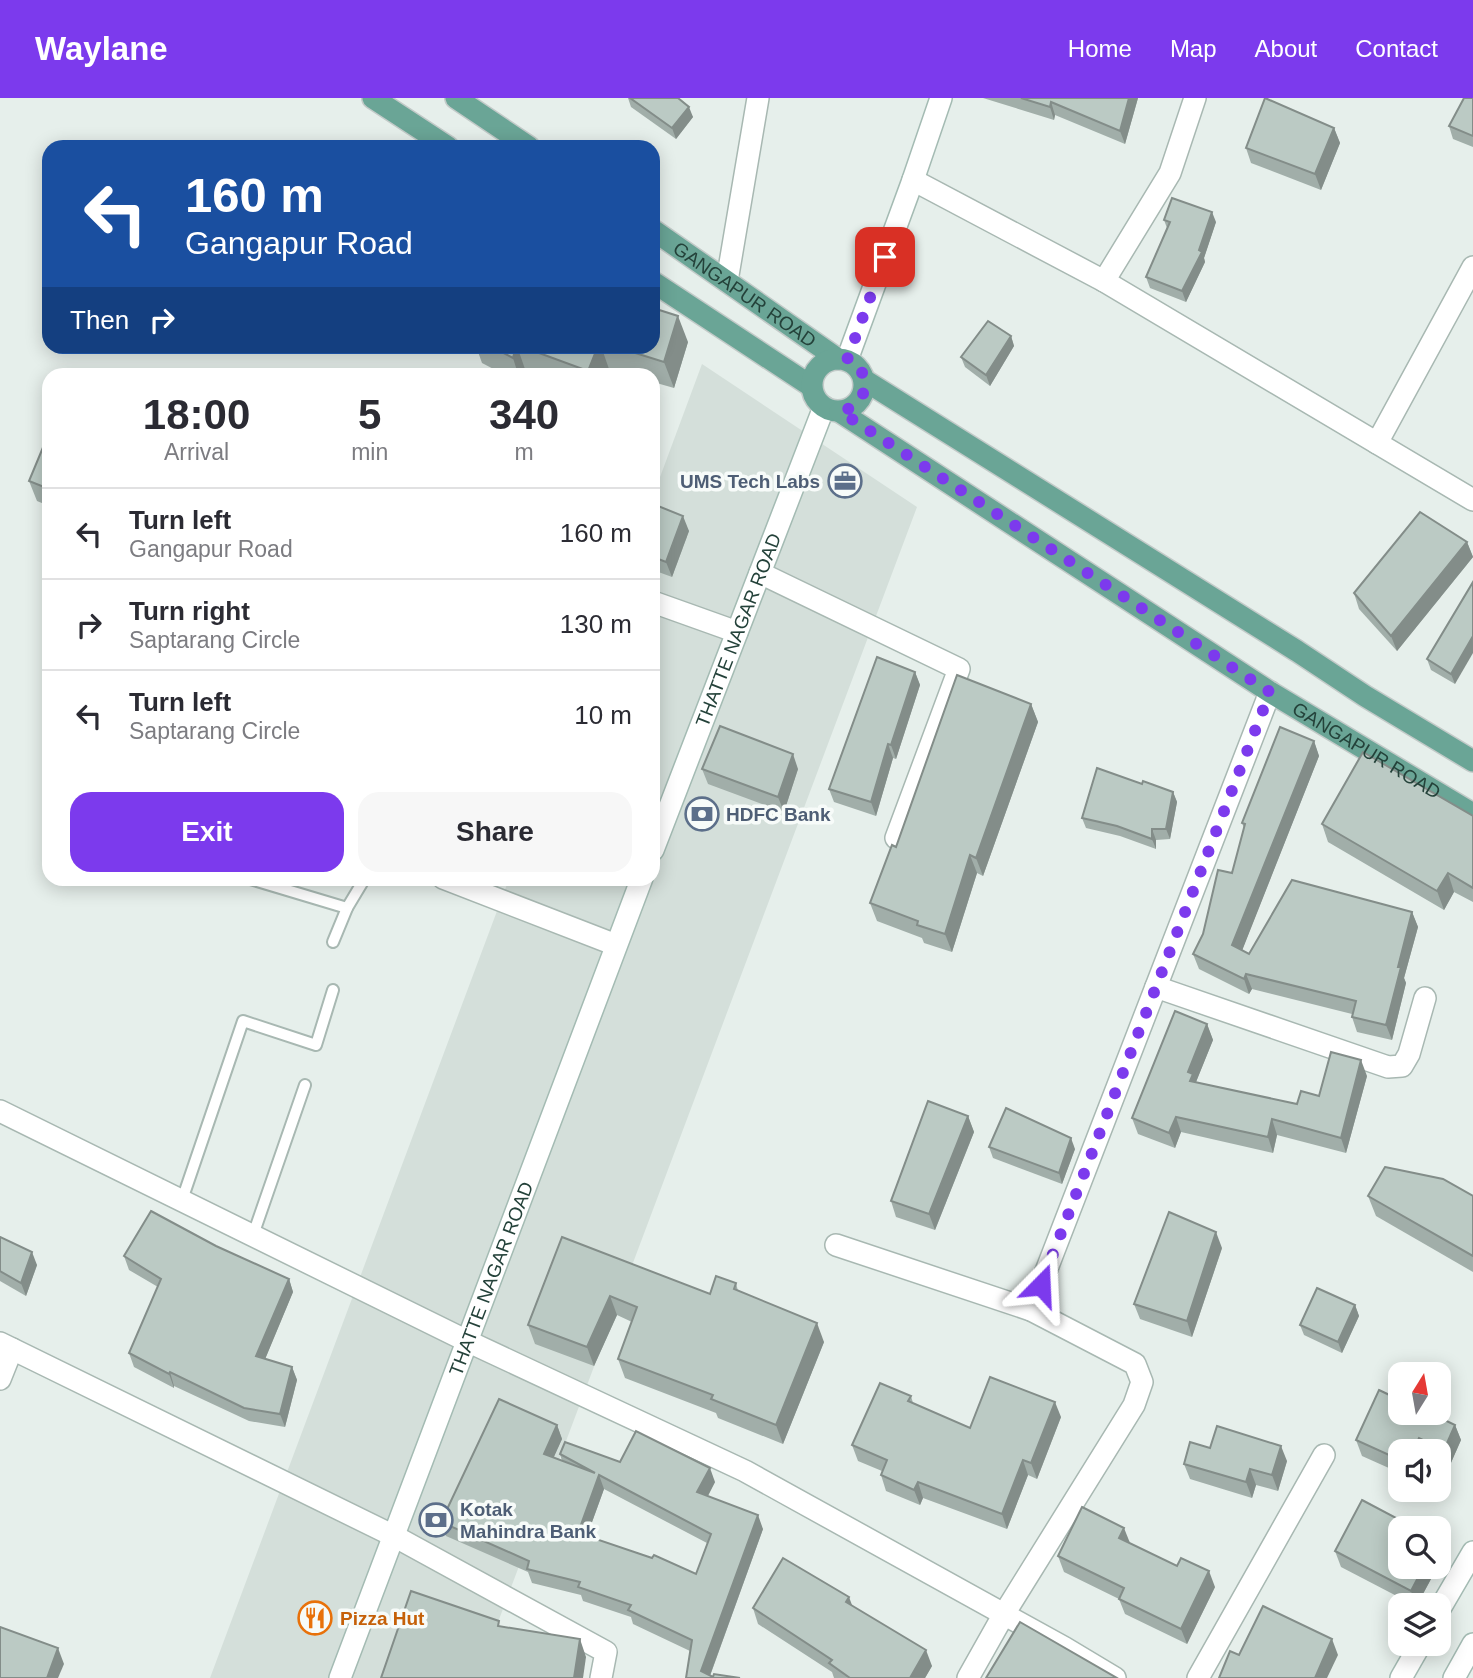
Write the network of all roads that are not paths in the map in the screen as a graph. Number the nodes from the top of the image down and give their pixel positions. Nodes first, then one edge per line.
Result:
1 (373, 98) edge
2 (456, 98) edge
3 (758, 98) edge
4 (941, 98) edge
5 (1195, 98) edge
6 (437, 140) edge
7 (519, 140) edge
8 (913, 180) junction
9 (660, 235) edge
10 (1473, 267) edge
11 (727, 281) junction
12 (1104, 281) junction
13 (660, 287) edge
14 (843, 359) junction
15 (864, 380) junction
16 (811, 386) junction
17 (832, 410) junction
18 (1377, 443) junction
19 (1473, 500) edge
20 (760, 573) junction
21 (660, 604) edge
22 (737, 632) junction
23 (1270, 692) junction
24 (1473, 761) edge
25 (1473, 814) edge
26 (660, 832) edge
27 (896, 838) edge
28 (274, 886) edge
29 (360, 886) edge
30 (464, 886) edge
31 (639, 886) edge
32 (347, 908) junction
33 (333, 942) dead end
34 (616, 945) junction
35 (1156, 987) junction
36 (333, 990) dead end
37 (1425, 998) dead end
38 (305, 1085) dead end
39 (0, 1111) edge
40 (182, 1200) junction
41 (253, 1235) junction
42 (836, 1245) dead end
43 (1031, 1310) junction
44 (467, 1341) junction
45 (6, 1346) edge
46 (0, 1379) edge
47 (1324, 1455) dead end
48 (394, 1536) junction
49 (1473, 1552) edge
50 (1449, 1593) edge
51 (1004, 1614) junction
52 (1473, 1644) edge
53 (1413, 1656) edge
54 (340, 1678) edge
55 (601, 1678) edge
56 (968, 1678) edge
57 (1115, 1678) edge
58 (1198, 1678) edge
59 (1401, 1678) edge
60 (1454, 1678) edge

1 - 6 main road
2 - 7 main road
3 - 11 street
4 - 8 street
5 - 12 street
8 - 12 street
8 - 14 street
9 - 11 main road, GANGAPUR ROAD
10 - 18 street
11 - 14 main road, GANGAPUR ROAD
12 - 18 street
13 - 16 main road, GANGAPUR ROAD
14 - 15 main road
14 - 16 main road
15 - 17 main road
15 - 24 main road
16 - 17 main road
17 - 20 street, THATTE NAGAR ROAD
17 - 23 main road, GANGAPUR ROAD
18 - 19 street
20 - 22 street, THATTE NAGAR ROAD
20 - 27 street
21 - 22 street
22 - 26 street, THATTE NAGAR ROAD
23 - 25 main road, GANGAPUR ROAD
23 - 35 street
28 - 32 lane
29 - 32 lane
30 - 34 street
31 - 34 street, THATTE NAGAR ROAD
32 - 33 lane
34 - 44 street, THATTE NAGAR ROAD
35 - 37 street
35 - 43 street
36 - 40 lane
38 - 41 lane
39 - 40 street
40 - 41 street
41 - 44 street
42 - 43 street
43 - 51 street
44 - 48 street, THATTE NAGAR ROAD
44 - 51 street
45 - 46 street
45 - 48 street
47 - 58 street
48 - 54 street, THATTE NAGAR ROAD
48 - 55 street
49 - 50 street
51 - 56 street
51 - 57 street
52 - 60 street
53 - 59 street

